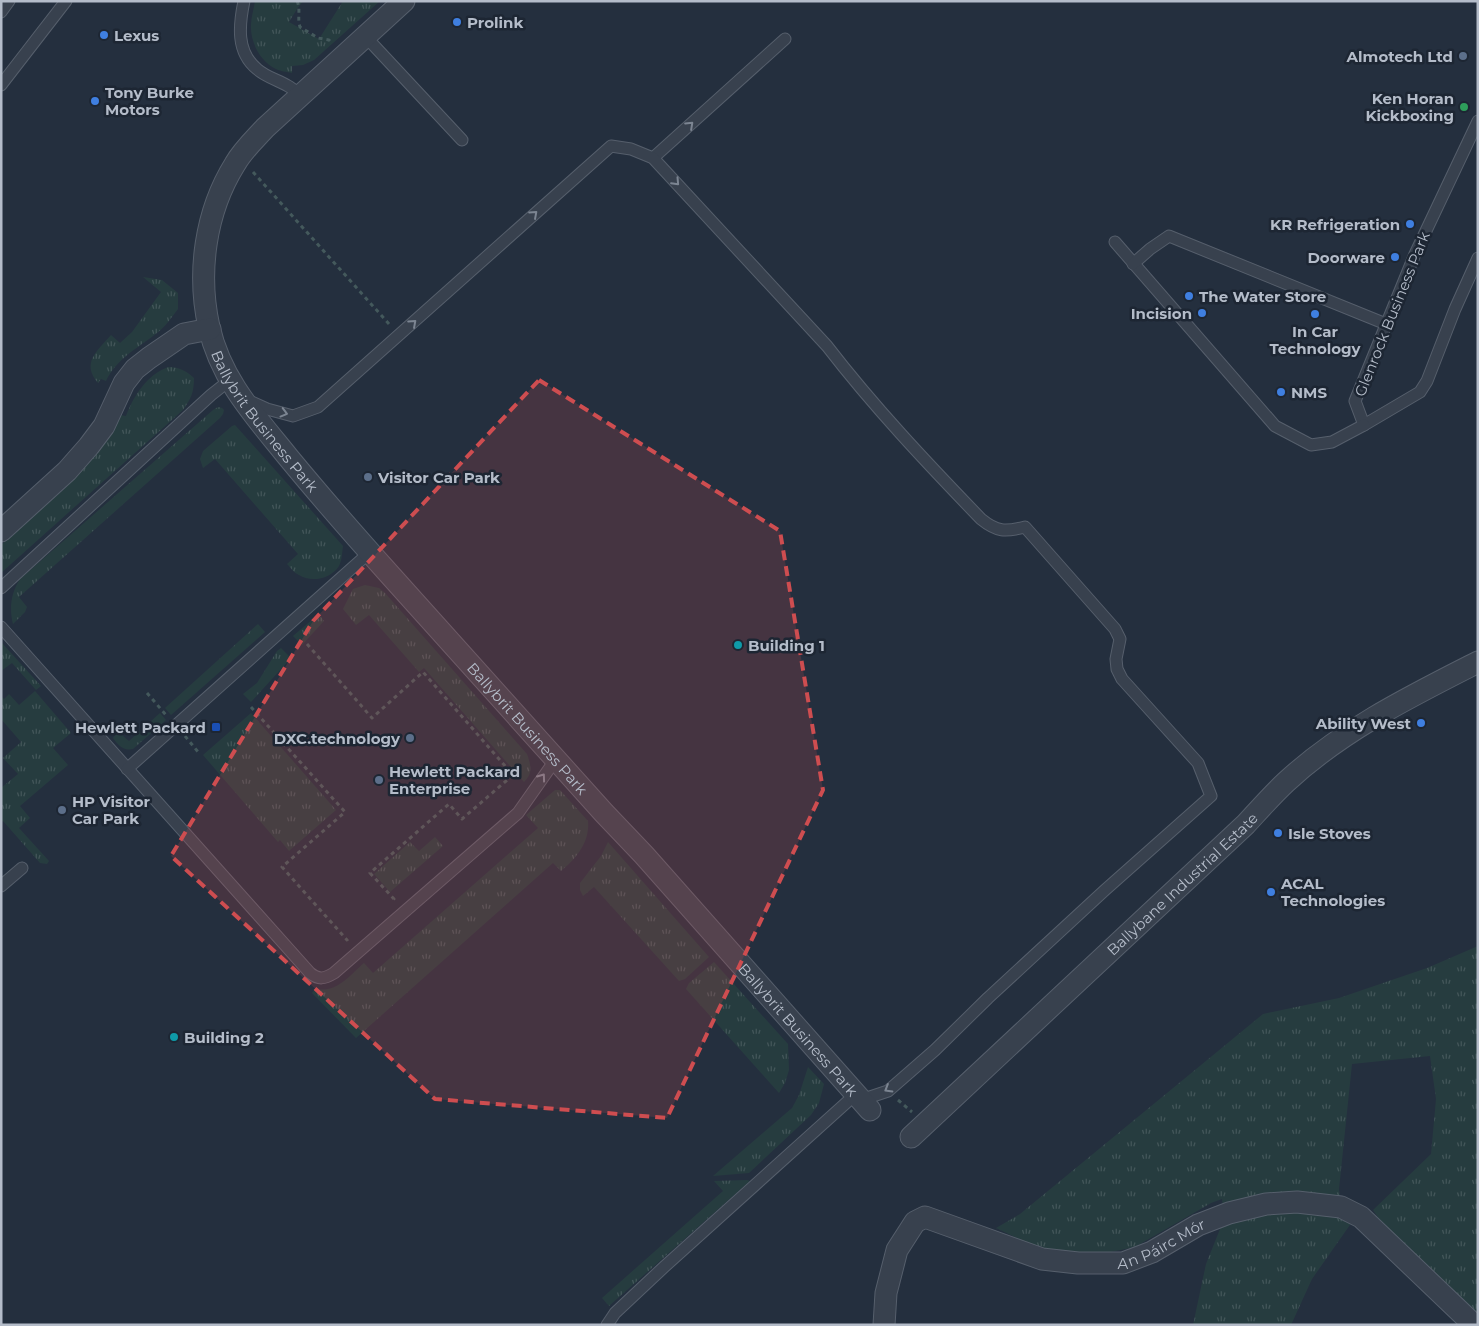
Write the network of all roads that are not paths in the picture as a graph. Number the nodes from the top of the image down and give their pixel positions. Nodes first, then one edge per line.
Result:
1 (9, 1) edge
2 (66, 1) edge
3 (244, 1) edge
4 (404, 1) edge
5 (1, 12) edge
6 (365, 36) junction
7 (785, 39) dead end
8 (1, 85) edge
9 (300, 95) junction
10 (1478, 121) edge
11 (462, 140) dead end
12 (654, 158) junction
13 (1115, 242) dead end
14 (1478, 258) edge
15 (1133, 264) junction
16 (1386, 324) junction
17 (210, 329) junction
18 (234, 388) junction
19 (1364, 425) junction
20 (1, 531) edge
21 (370, 552) junction
22 (1, 588) edge
23 (1, 627) edge
24 (1478, 662) edge
25 (556, 759) junction
26 (127, 769) junction
27 (22, 868) dead end
28 (1, 886) edge
29 (862, 1101) junction
30 (918, 1130) road end
31 (607, 1325) edge
32 (884, 1325) edge
33 (1474, 1325) edge

1 - 5 lane
2 - 8 lane
3 - 9 lane
4 - 6 street, Ballybrit Business Park
6 - 9 street, Ballybrit Business Park
6 - 11 lane
12 -> 7 lane
9 - 17 street, Ballybrit Business Park
10 - 16 lane, Glenrock Business Park
18 -> 12 lane
12 -> 29 lane
13 - 15 lane
14 - 19 lane, Glenrock Business Park
15 - 16 lane
15 - 19 lane
16 - 19 lane, Glenrock Business Park
17 - 18 street, Ballybrit Business Park
17 - 20 street, Ballybrit Business Park
18 - 21 street, Ballybrit Business Park
18 - 22 lane
21 - 25 street, Ballybrit Business Park
21 - 26 lane
23 - 26 lane
24 - 30 street, Ballybane Industrial Estate
26 -> 25 lane
25 - 29 street, Ballybrit Business Park
27 - 28 lane
29 - 31 lane
32 - 33 street, An Páirc Mór

